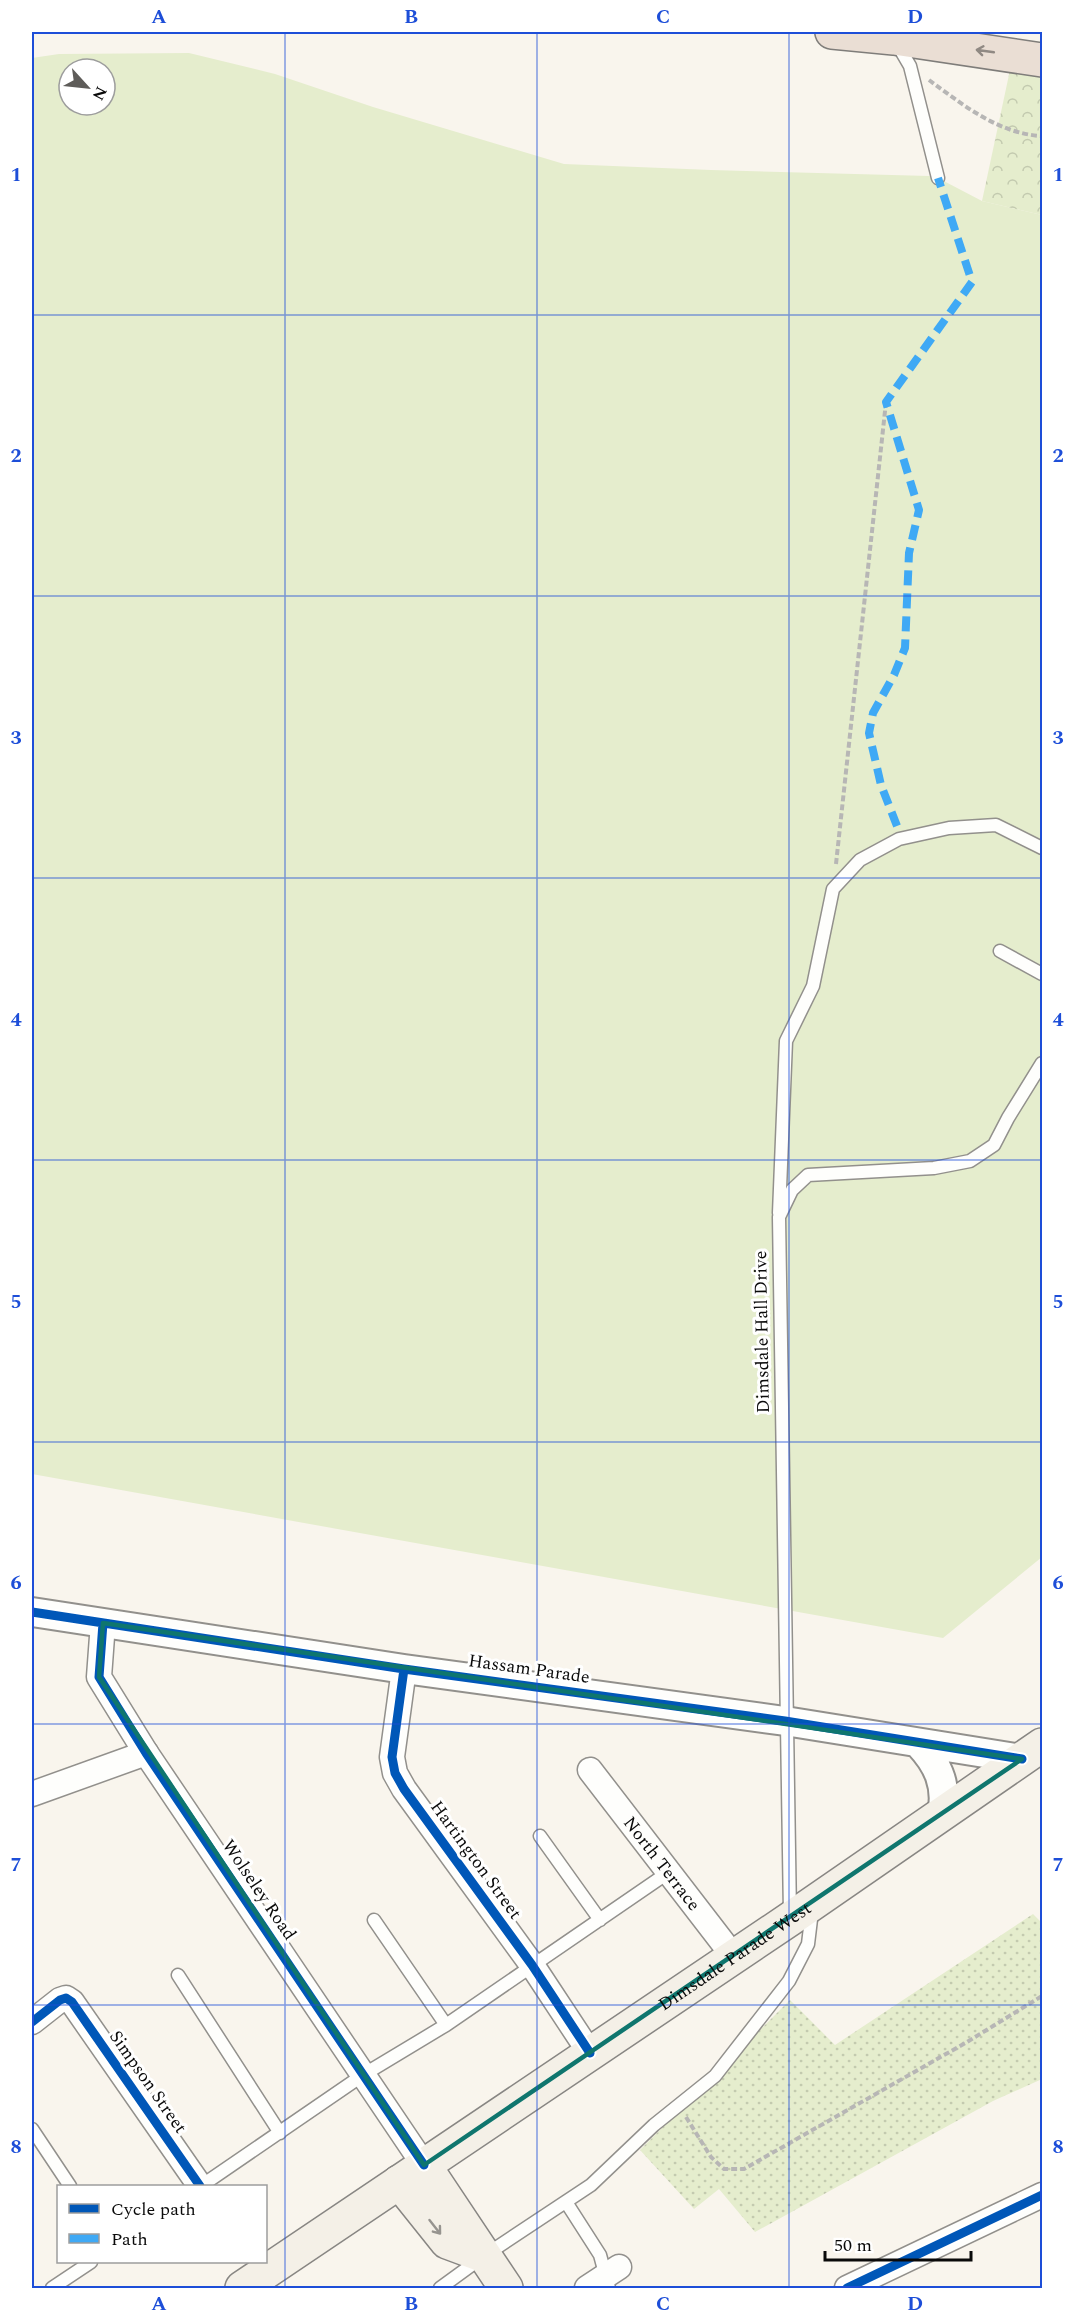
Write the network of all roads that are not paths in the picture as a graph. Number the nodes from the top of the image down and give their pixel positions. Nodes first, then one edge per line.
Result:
1 (832, 32) edge
2 (894, 38) junction
3 (1042, 60) edge
4 (938, 178) dead end
5 (1042, 848) edge
6 (1000, 951) dead end
7 (1042, 974) edge
8 (1042, 1063) edge
9 (779, 1217) junction
10 (32, 1612) edge
11 (103, 1623) junction
12 (404, 1669) junction
13 (785, 1721) junction
14 (919, 1743) junction
15 (146, 1753) junction
16 (1034, 1758) edge
17 (590, 1770) dead end
18 (32, 1794) edge
19 (942, 1814) junction
20 (540, 1836) dead end
21 (669, 1872) junction
22 (801, 1912) junction
23 (374, 1920) dead end
24 (600, 1920) junction
25 (734, 1957) junction
26 (532, 1965) junction
27 (178, 1975) dead end
28 (32, 2022) edge
29 (446, 2025) junction
30 (590, 2053) junction
31 (363, 2075) junction
32 (32, 2129) edge
33 (280, 2133) junction
34 (412, 2173) junction
35 (69, 2185) edge
36 (199, 2185) edge
37 (203, 2185) edge
38 (1042, 2195) edge
39 (566, 2202) junction
40 (484, 2256) junction
41 (90, 2263) edge
42 (252, 2275) edge
43 (611, 2277) edge
44 (52, 2289) edge
45 (440, 2289) edge
46 (506, 2289) edge
47 (586, 2289) edge
48 (847, 2289) edge

1 - 2 highway
3 -> 2 highway
2 - 4 lane
5 - 9 lane
6 - 7 lane
8 - 9 lane, Dimsdale Hall Drive
9 - 13 lane, Dimsdale Hall Drive
10 - 11 street, Hassam Parade
11 - 12 street, Hassam Parade
11 - 15 street, Wolseley Road
12 - 13 street, Hassam Parade
12 - 26 street, Hartington Street
13 - 14 street, Hassam Parade
13 - 22 lane, Dimsdale Hall Drive
14 - 16 street, Hassam Parade
14 - 19 street
15 - 18 street
15 - 31 street, Wolseley Road
16 - 19 main road, Dimsdale Parade West
17 - 21 street, North Terrace
19 - 22 main road, Dimsdale Parade West
20 - 24 lane
21 - 24 lane
21 - 25 street, North Terrace
22 - 25 main road, Dimsdale Parade West
22 - 39 lane, Dimsdale Hall Drive
23 - 29 lane
24 - 26 lane
25 - 30 main road, Dimsdale Parade West
26 - 29 lane
26 - 30 street, Hartington Street
27 - 33 lane
28 - 36 street, Simpson Street
29 - 31 lane
30 - 34 main road, Dimsdale Parade West
31 - 33 lane
31 - 34 street, Wolseley Road
32 - 35 lane
33 - 37 lane
34 - 40 main road
34 - 42 main road, Dimsdale Parade West
38 - 48 street
39 - 40 lane, Dimsdale Hall Drive
39 - 43 lane
40 - 45 lane, Dimsdale Hall Drive
40 - 46 main road
41 - 44 lane
43 - 47 street

